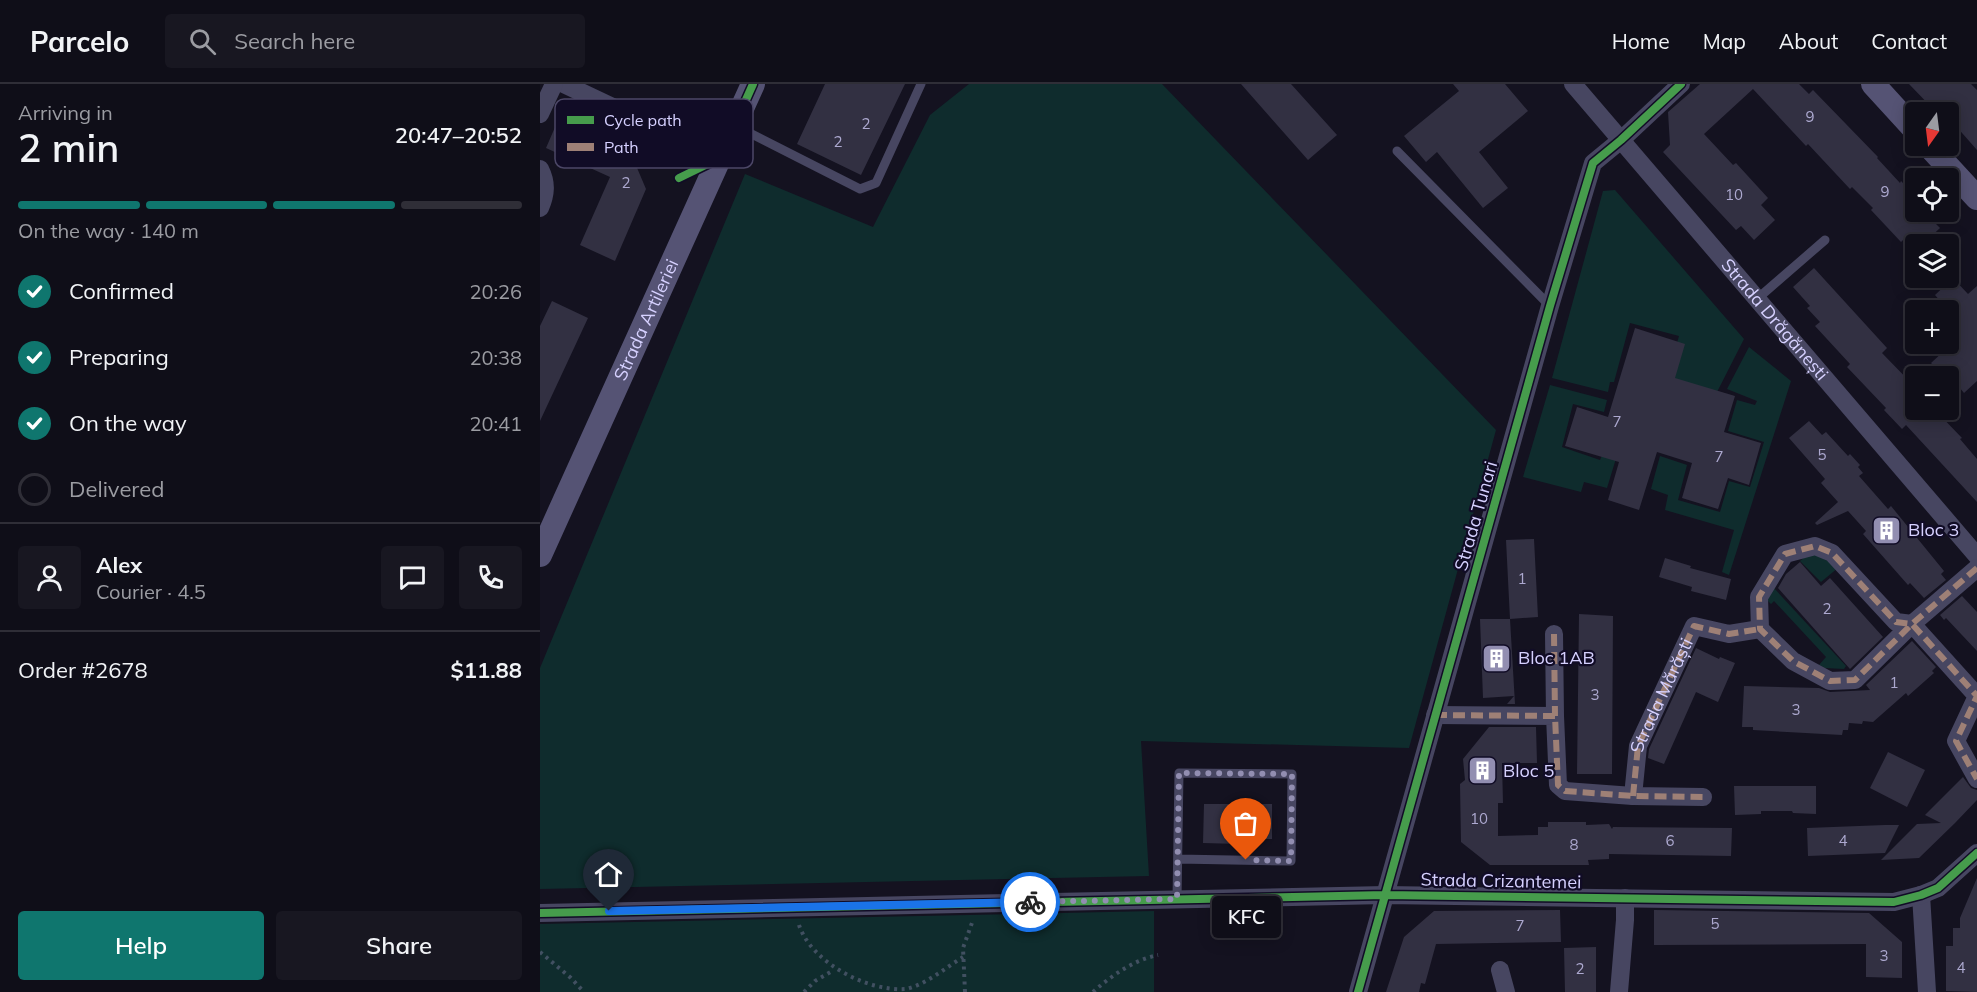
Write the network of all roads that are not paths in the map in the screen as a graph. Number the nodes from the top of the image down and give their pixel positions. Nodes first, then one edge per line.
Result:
1 (554, 84) edge
2 (564, 84) edge
3 (753, 84) edge
4 (921, 84) edge
5 (1573, 84) edge
6 (1681, 84) edge
7 (1873, 84) edge
8 (596, 99) edge
9 (746, 99) edge
10 (540, 114) edge
11 (1905, 119) edge
12 (753, 134) edge
13 (1620, 140) junction
14 (1397, 151) dead end
15 (1938, 156) edge
16 (715, 168) edge
17 (540, 170) edge
18 (1977, 198) edge
19 (540, 208) edge
20 (1825, 240) dead end
21 (1757, 299) junction
22 (1550, 306) junction
23 (540, 555) edge
24 (1977, 556) edge
25 (1977, 568) edge
26 (1912, 624) junction
27 (1760, 629) junction
28 (1554, 634) dead end
29 (1435, 715) junction
30 (1555, 716) junction
31 (1977, 779) edge
32 (1633, 796) junction
33 (1703, 797) dead end
34 (1977, 853) edge
35 (1178, 859) junction
36 (1385, 895) junction
37 (1922, 895) junction
38 (1625, 898) junction
39 (1177, 899) junction
40 (540, 912) edge
41 (1500, 969) dead end
42 (1358, 992) edge
43 (1506, 992) edge
44 (1619, 992) edge
45 (1927, 992) edge

1 - 10 street
2 - 8 street
3 - 9 main road, Strada Artileriei
4 - 12 lane
5 - 13 street, Strada Drăgănești
6 - 13 street, Strada Tunari
7 - 11 main road
13 - 21 street, Strada Drăgănești
13 - 22 street, Strada Tunari
14 - 22 lane
15 - 18 main road
16 - 23 main road, Strada Artileriei
17 - 19 street
20 - 21 lane
21 - 24 street, Strada Drăgănești
22 - 29 street, Strada Tunari
25 - 26 street
26 - 27 street
26 - 27 street
26 - 31 street
27 - 32 street, Strada Mărăști
28 - 30 street
29 - 30 street
29 - 36 street, Strada Tunari
30 - 32 street
32 - 33 street
34 - 37 street, Strada Crizantemei
35 - 35 lane
35 - 39 lane
36 - 38 street, Strada Crizantemei
36 - 39 street, Strada Crizantemei
36 - 42 street, Strada Tunari
37 - 38 street, Strada Crizantemei
37 - 45 street
38 - 44 street
39 - 40 street, Strada Crizantemei
41 - 43 street

